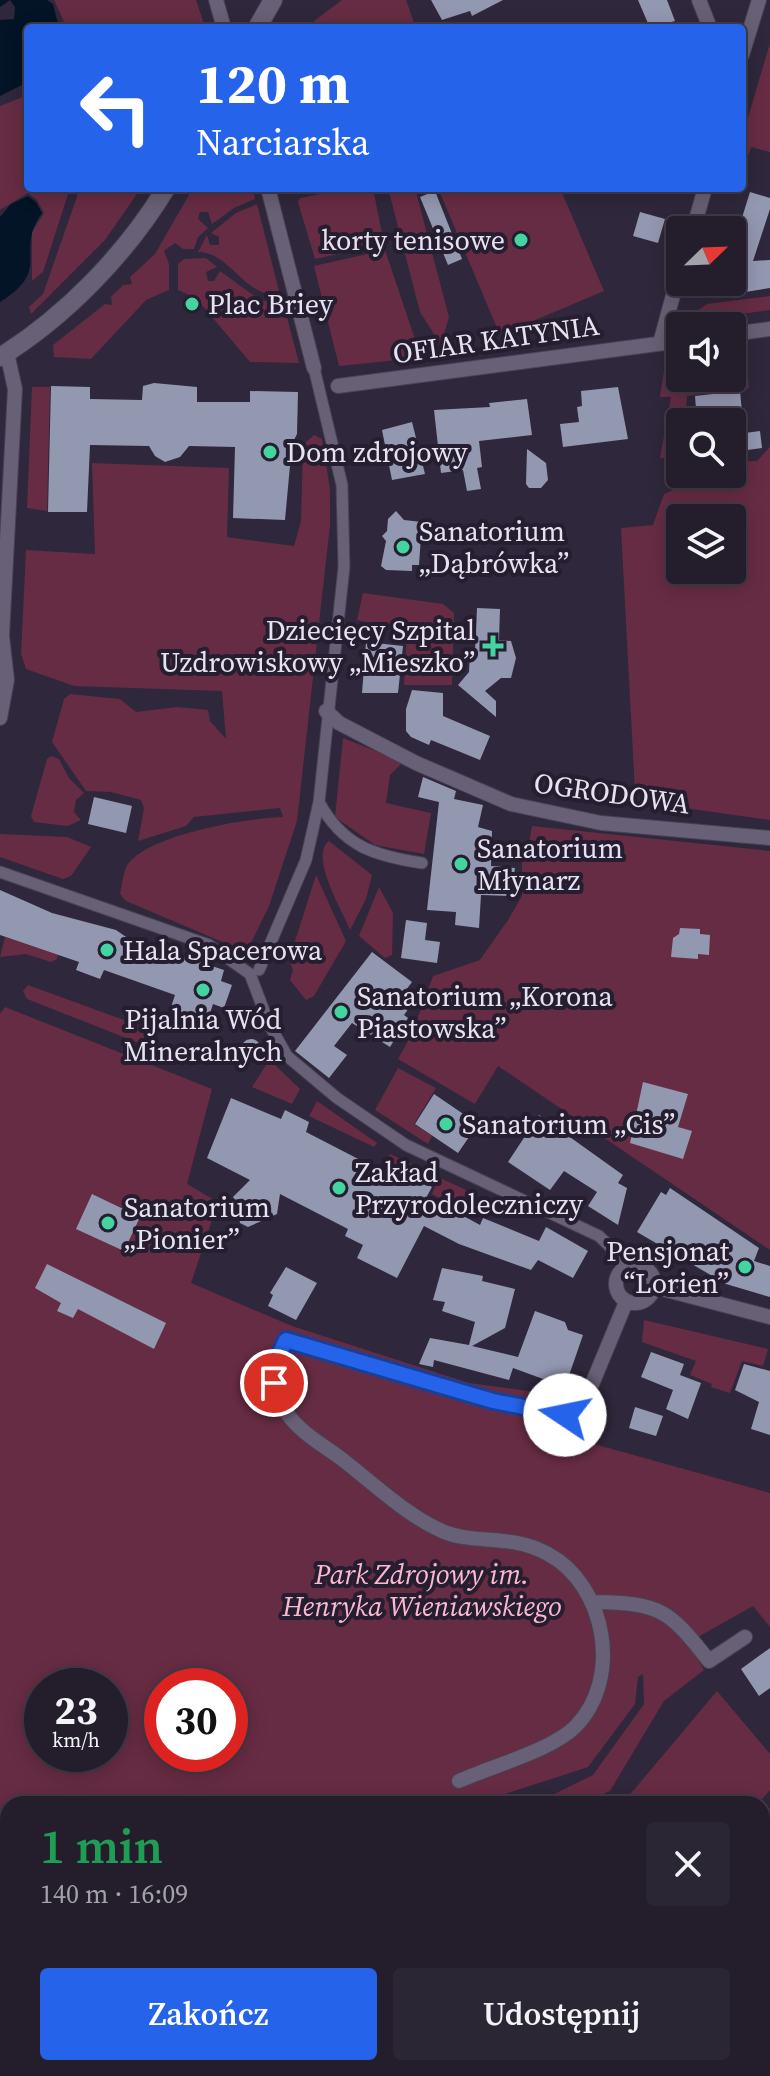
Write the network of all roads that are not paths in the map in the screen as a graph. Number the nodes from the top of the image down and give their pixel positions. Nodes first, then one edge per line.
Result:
1 (216, 0) edge
2 (273, 0) edge
3 (699, 0) edge
4 (759, 0) edge
5 (223, 24) edge
6 (259, 24) edge
7 (708, 24) edge
8 (746, 42) edge
9 (163, 192) edge
10 (269, 192) edge
11 (704, 192) edge
12 (697, 216) edge
13 (673, 296) edge
14 (770, 329) edge
15 (746, 332) edge
16 (666, 342) edge
17 (660, 343) junction
18 (4, 355) edge
19 (314, 368) joint
20 (338, 386) joint
21 (319, 388) junction
22 (326, 711) junction
23 (0, 718) edge
24 (319, 802) junction
25 (770, 838) edge
26 (422, 863) dead end
27 (0, 872) edge
28 (255, 976) junction
29 (630, 1266) junction
30 (655, 1287) junction
31 (626, 1302) junction
32 (770, 1317) edge
33 (594, 1602) junction
34 (745, 1637) dead end
35 (459, 1781) dead end

1 - 5 street
2 - 6 street
3 - 7 street
4 - 8 street
9 - 18 street
10 - 19 street
11 - 12 street
13 - 17 street
14 - 15 street
16 - 17 street, OFIAR KATYNIA
17 - 20 street, OFIAR KATYNIA
18 - 23 street
19 - 21 street
20 - 21 street, OFIAR KATYNIA
21 - 22 street
22 - 24 street
22 - 25 street, OGRODOWA
24 - 26 street
24 - 28 street
27 - 28 street
28 - 29 street
29 - 30 street
29 - 31 street
30 - 31 street
30 - 32 street
31 - 33 street
33 - 34 street
33 - 35 street

